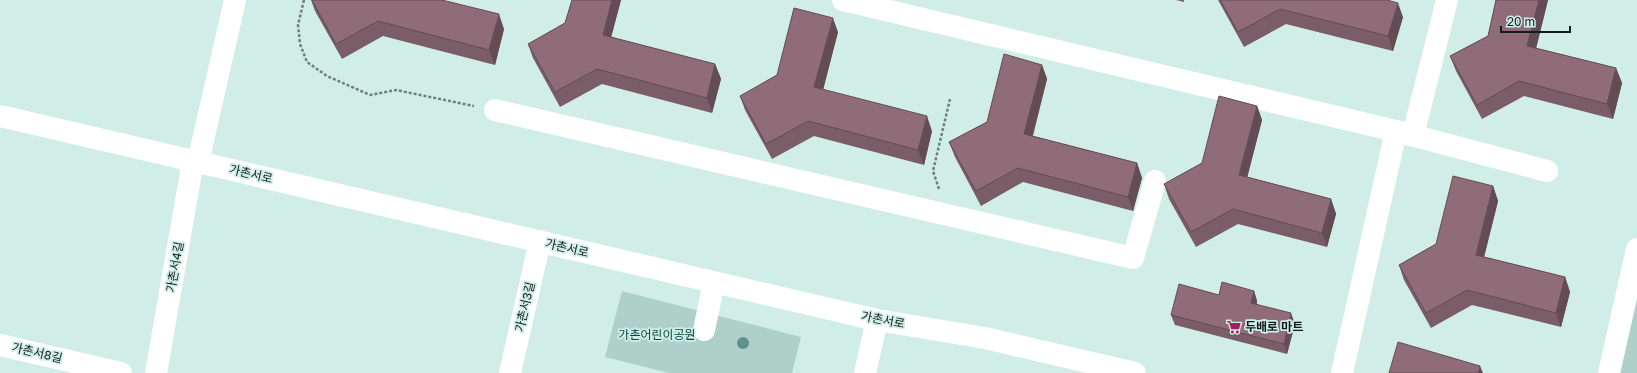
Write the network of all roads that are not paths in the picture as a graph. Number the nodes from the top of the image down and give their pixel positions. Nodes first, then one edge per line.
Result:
1 (236, 0) edge
2 (843, 0) edge
3 (1447, 0) edge
4 (495, 110) road end
5 (0, 116) edge
6 (1404, 133) junction
7 (196, 161) junction
8 (1547, 171) dead end
9 (1155, 181) dead end
10 (540, 241) junction
11 (1637, 249) edge
12 (714, 282) junction
13 (877, 320) junction
14 (704, 330) dead end
15 (0, 345) edge
16 (121, 373) edge
17 (156, 373) edge
18 (510, 373) edge
19 (865, 373) edge
20 (1135, 373) edge
21 (1342, 373) edge
22 (1609, 373) edge

1 - 7 street, 가촌서4길
2 - 6 street
3 - 6 street
4 - 9 street
5 - 7 street, 가촌서로
6 - 8 street
6 - 21 street
7 - 10 street, 가촌서로
7 - 17 street, 가촌서4길
10 - 12 street, 가촌서로
10 - 18 street, 가촌서3길
11 - 22 street
12 - 13 street, 가촌서로
12 - 14 street
13 - 19 street
13 - 20 street, 가촌서로
15 - 16 street, 가촌서8길

